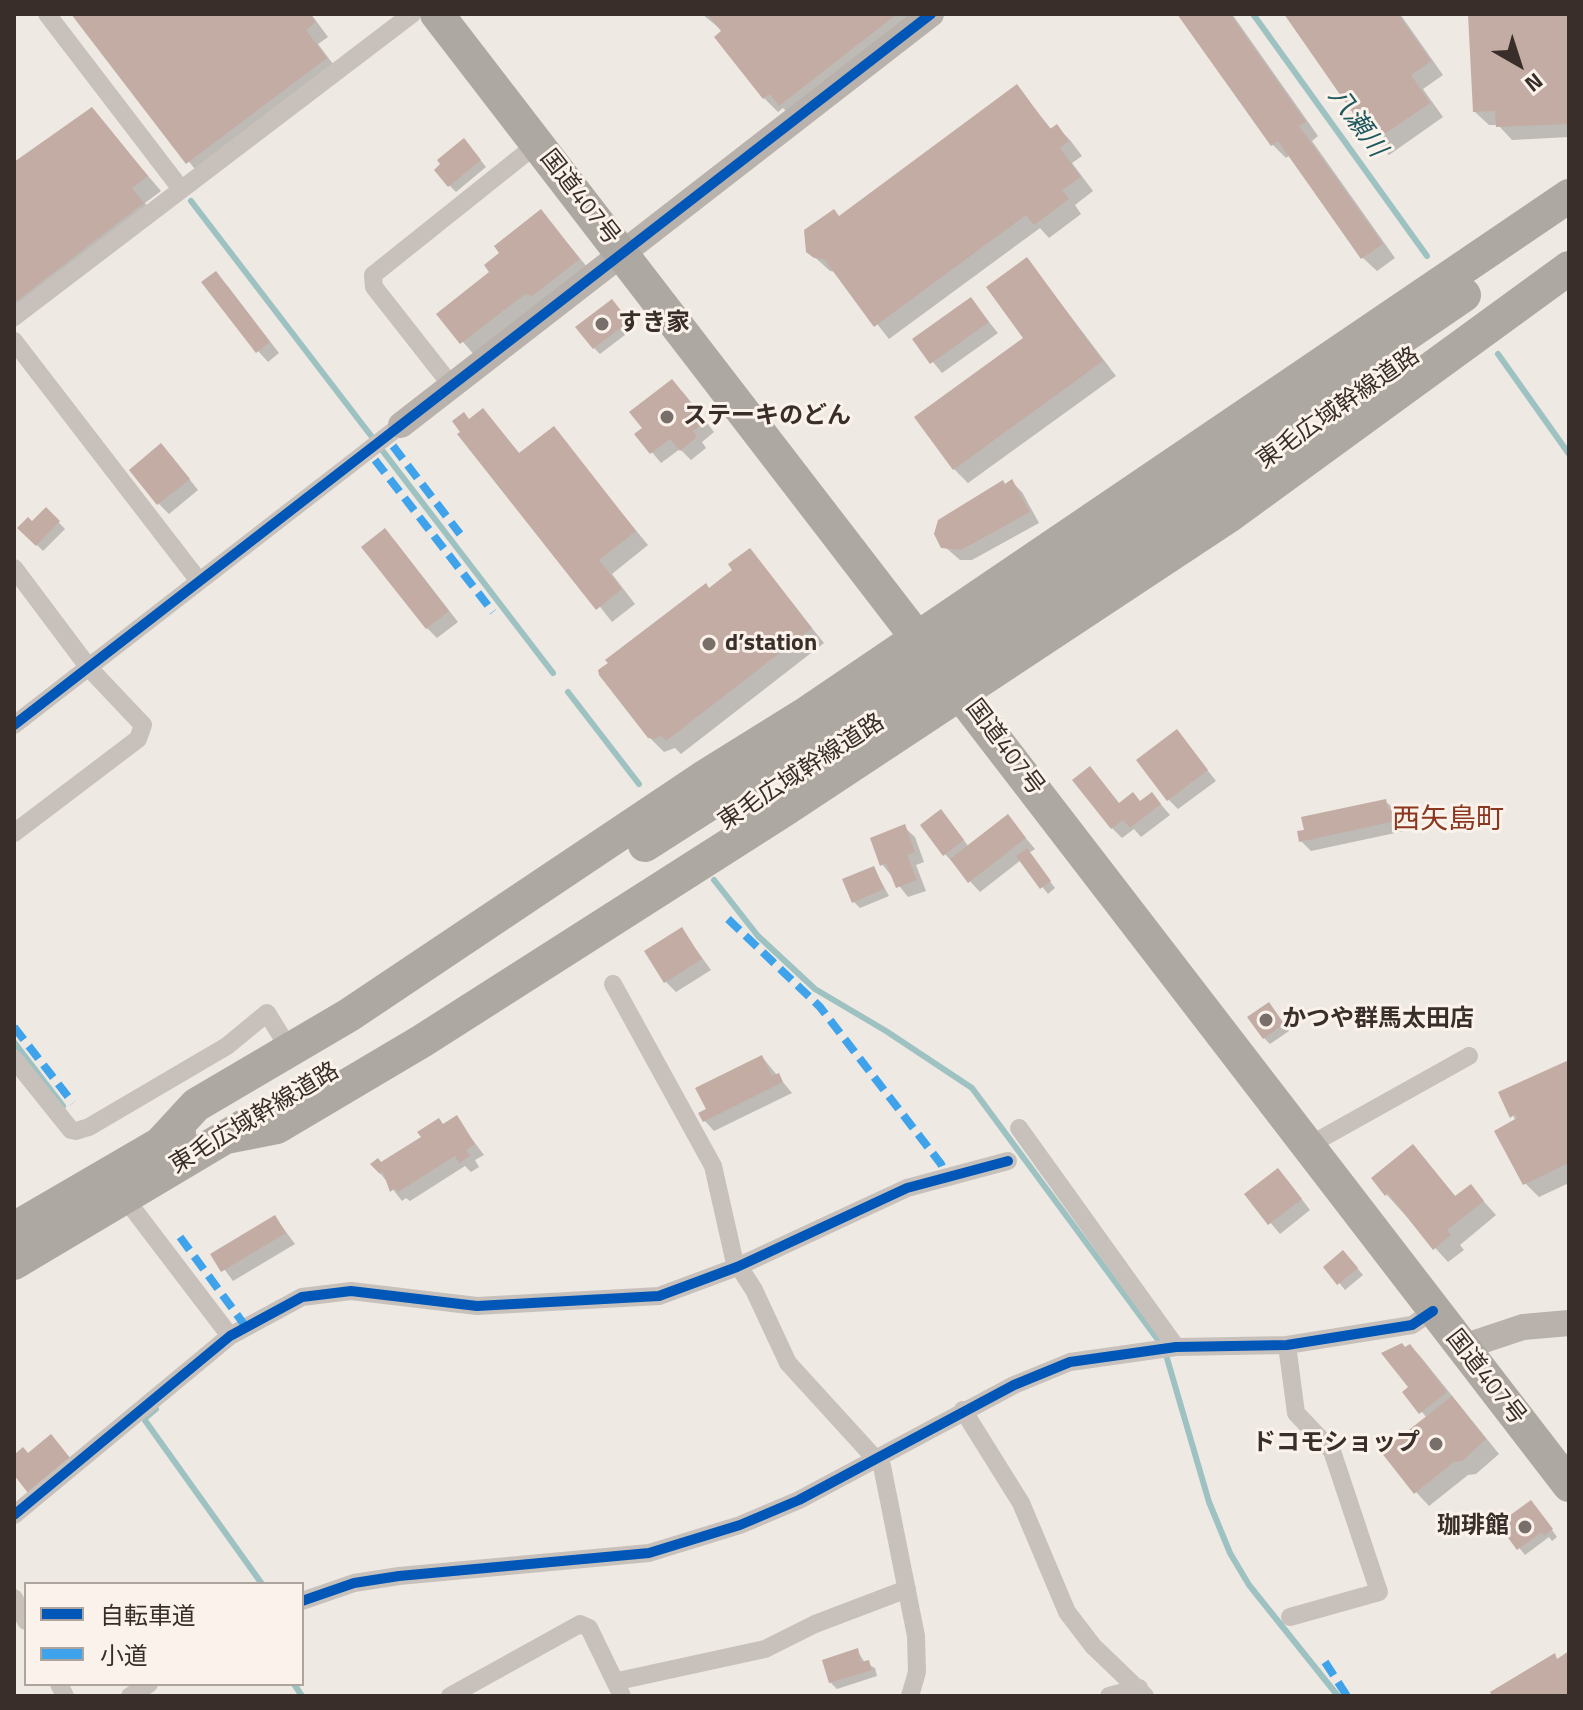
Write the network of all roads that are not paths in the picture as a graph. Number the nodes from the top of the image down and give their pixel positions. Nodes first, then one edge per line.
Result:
1 (47, 14) edge
2 (412, 14) edge
3 (437, 14) edge
4 (931, 14) edge
5 (537, 144) junction
6 (181, 189) junction
7 (1569, 196) edge
8 (1569, 220) edge
9 (1569, 248) edge
10 (623, 255) junction
11 (1569, 268) edge
12 (14, 317) edge
13 (14, 341) edge
14 (451, 385) junction
15 (401, 425) joint
16 (14, 568) edge
17 (199, 581) junction
18 (1015, 617) junction
19 (919, 638) junction
20 (89, 668) junction
21 (963, 694) junction
22 (872, 714) junction
23 (14, 725) edge
24 (14, 833) edge
25 (613, 984) dead end
26 (1469, 1056) dead end
27 (294, 1057) junction
28 (14, 1059) edge
29 (1019, 1128) dead end
30 (226, 1137) junction
31 (1308, 1146) junction
32 (1008, 1161) dead end
33 (124, 1197) junction
34 (14, 1229) edge
35 (14, 1263) edge
36 (737, 1267) junction
37 (1433, 1311) junction
38 (1569, 1323) edge
39 (230, 1336) junction
40 (1287, 1345) junction
41 (1176, 1347) junction
42 (1460, 1348) junction
43 (963, 1410) junction
44 (876, 1456) junction
45 (1569, 1485) edge
46 (14, 1515) edge
47 (907, 1589) junction
48 (14, 1598) edge
49 (304, 1600) edge
50 (24, 1617) edge
51 (1290, 1617) dead end
52 (620, 1689) edge
53 (1142, 1692) edge
54 (450, 1696) edge
55 (910, 1696) edge
56 (1109, 1696) edge

1 - 6 street
2 - 6 street
3 - 5 highway, 国道407号
4 - 10 street
5 - 10 highway, 国道407号
5 - 14 street
6 - 12 street
7 - 19 highway
8 - 18 highway, 東毛広域幹線道路
9 - 18 highway, 東毛広域幹線道路
10 - 14 street
10 - 19 highway, 国道407号
11 - 21 highway
13 - 17 street
14 - 15 street
15 - 17 street
16 - 20 street
17 - 20 street
18 - 22 highway, 東毛広域幹線道路, bridge
19 - 21 highway, 国道407号
19 - 27 highway
20 - 23 street
20 - 24 street
21 - 30 highway
21 - 31 highway, 国道407号
22 - 27 highway, 東毛広域幹線道路
22 - 30 highway, 東毛広域幹線道路
25 - 36 street
26 - 31 street
27 - 28 street
27 - 34 highway, 東毛広域幹線道路
29 - 41 street
30 - 33 highway, 東毛広域幹線道路
31 - 37 highway, 国道407号
32 - 36 street
33 - 35 highway, 東毛広域幹線道路
33 - 39 street
36 - 39 street
36 - 44 street
37 - 40 street
37 - 42 highway, 国道407号
38 - 42 street
39 - 46 street
40 - 41 street
40 - 51 street
41 - 43 street
42 - 45 highway, 国道407号
43 - 44 street
43 - 53 street
44 - 47 street
44 - 49 street
47 - 52 street
47 - 55 street
48 - 50 street
52 - 54 street
53 - 56 street

